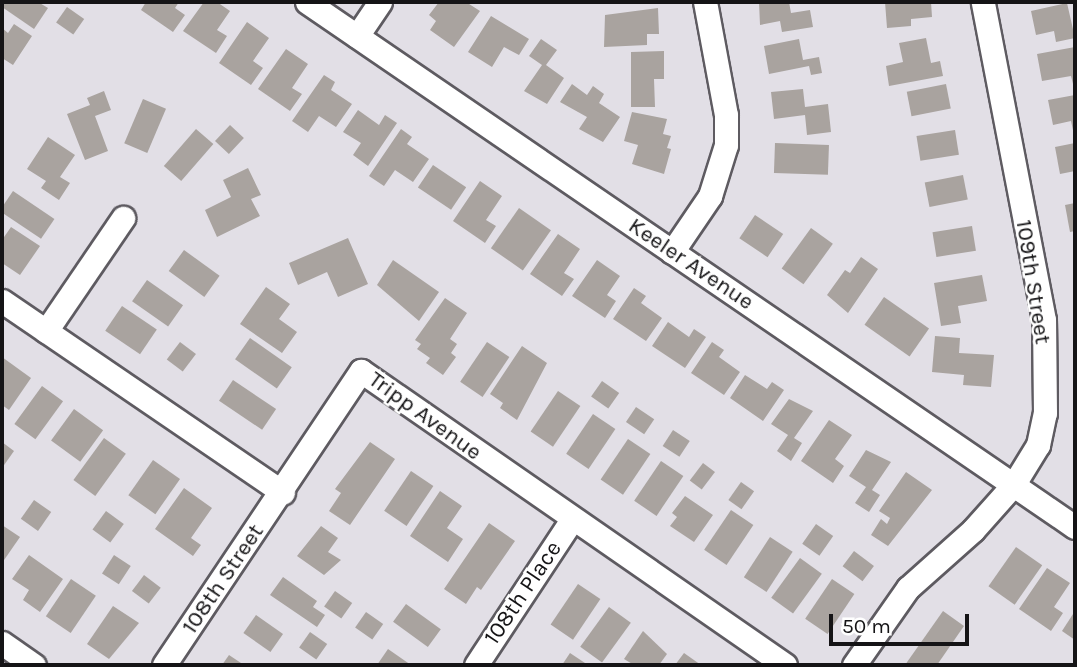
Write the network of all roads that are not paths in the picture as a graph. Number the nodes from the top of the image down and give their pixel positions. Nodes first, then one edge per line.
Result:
1 (307, 2) edge
2 (380, 2) edge
3 (705, 2) edge
4 (983, 2) edge
5 (357, 36) junction
6 (123, 218) dead end
7 (672, 252) junction
8 (2, 301) edge
9 (46, 331) junction
10 (1014, 484) junction
11 (282, 492) junction
12 (571, 521) junction
13 (1075, 527) edge
14 (2, 643) edge
15 (34, 665) edge
16 (164, 665) edge
17 (476, 665) edge
18 (785, 665) edge
19 (854, 665) edge

1 - 5 street, Keeler Avenue
2 - 5 street
3 - 7 street
4 - 10 street, 109th Street
5 - 7 street, Keeler Avenue
6 - 9 street
7 - 10 street, Keeler Avenue
8 - 9 street
9 - 11 street
10 - 13 street, Keeler Avenue
10 - 19 street, 109th Street
11 - 12 street, Tripp Avenue
11 - 16 street, 108th Street
12 - 17 street, 108th Place
12 - 18 street, Tripp Avenue
14 - 15 street

